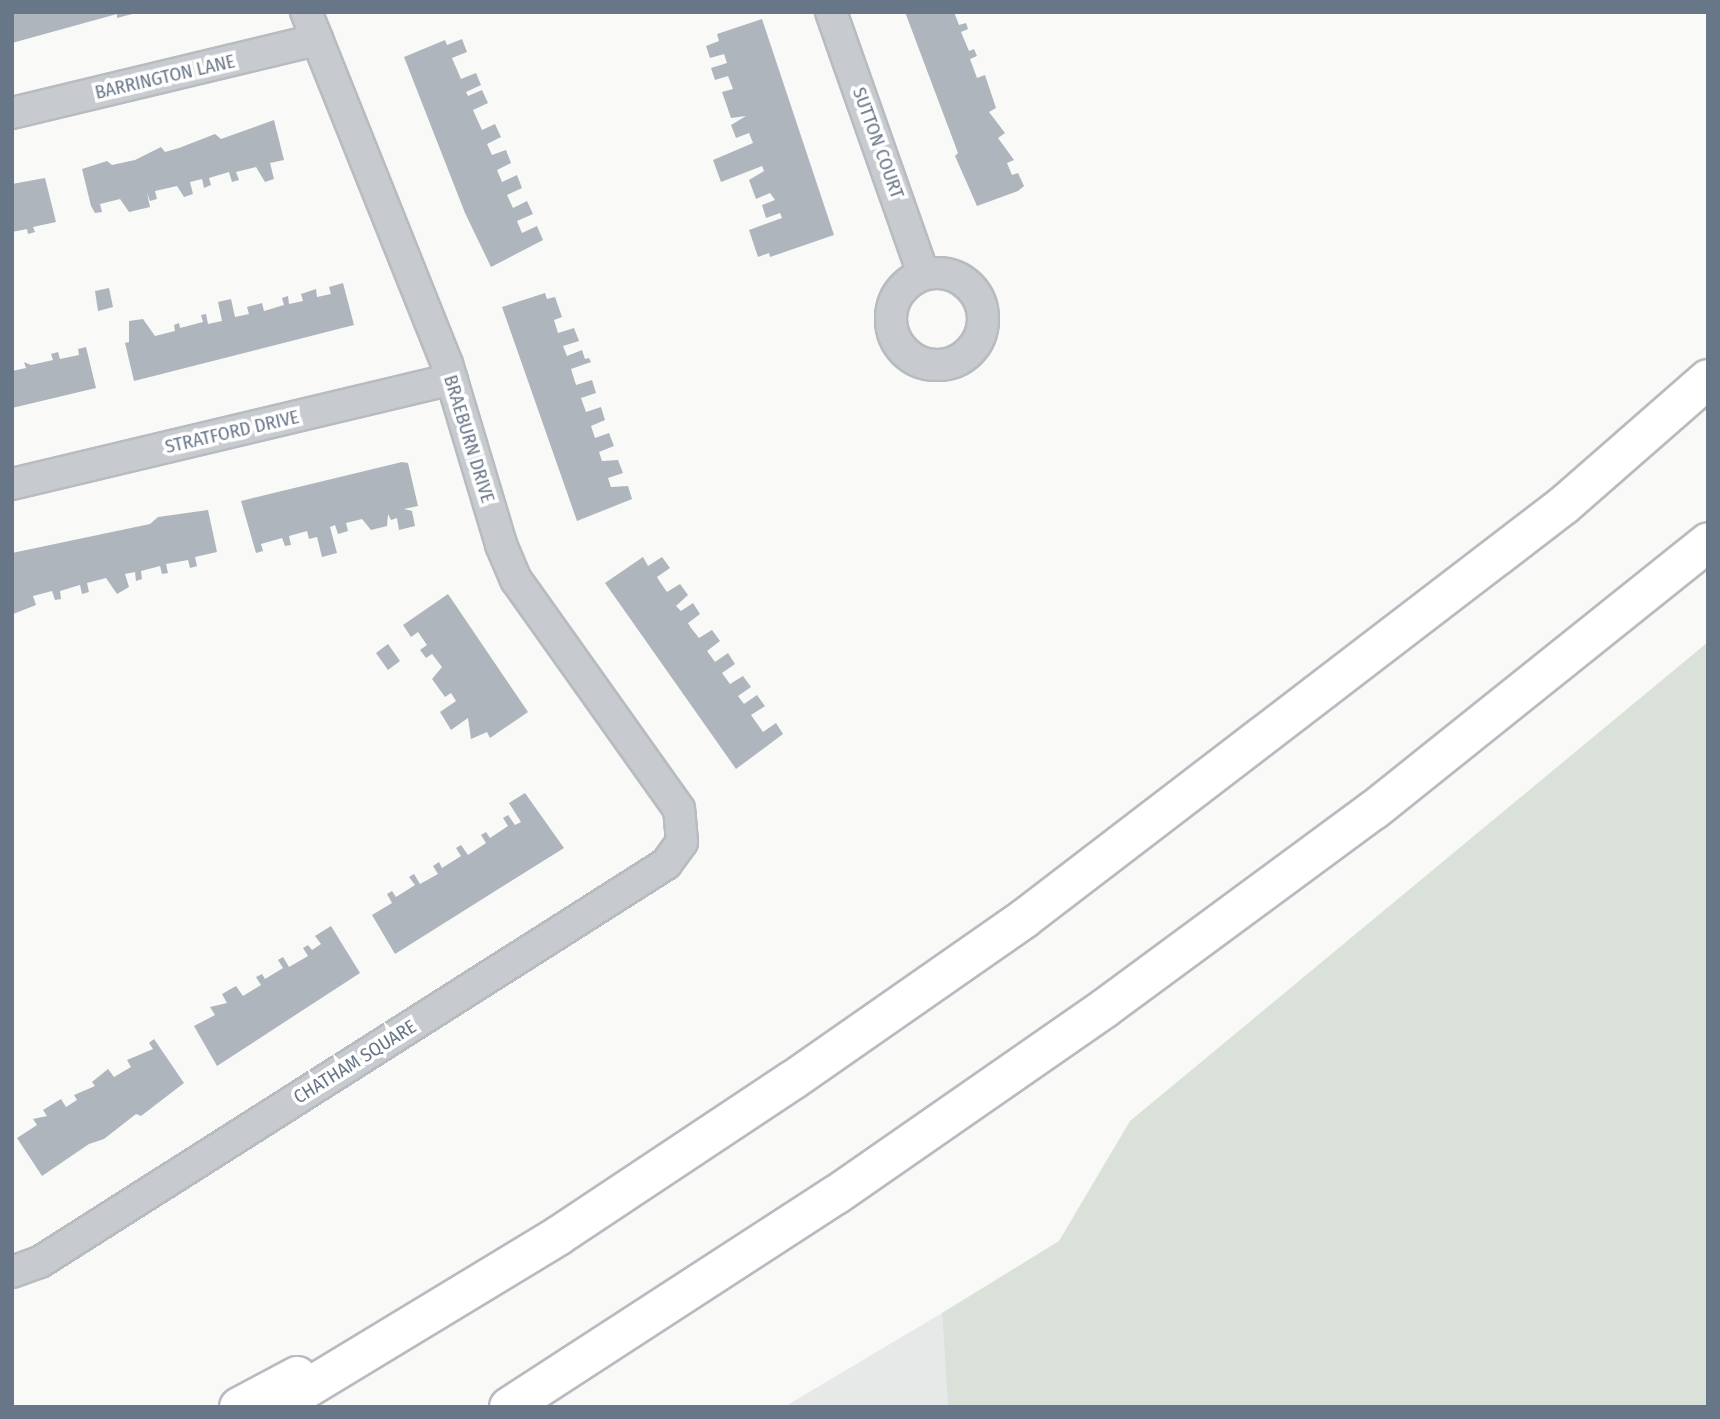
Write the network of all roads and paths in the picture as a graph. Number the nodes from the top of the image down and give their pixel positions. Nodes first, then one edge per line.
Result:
1 (306, 12) edge
2 (831, 12) edge
3 (317, 40) junction
4 (12, 113) edge
5 (923, 273) dead end
6 (452, 379) junction
7 (1708, 379) edge
8 (12, 484) edge
9 (1708, 542) edge
10 (683, 835) joint
11 (558, 1236) junction
12 (12, 1272) edge
13 (634, 1329) junction
14 (239, 1407) edge
15 (275, 1407) edge
16 (509, 1407) edge
17 (516, 1407) edge

1 - 3 street, BRAEBURN DRIVE
2 - 5 street, SUTTON COURT
3 - 4 street, BARRINGTON LANE
3 - 6 street, BRAEBURN DRIVE
6 - 8 street, STRATFORD DRIVE
6 - 10 street, BRAEBURN DRIVE
7 - 11 highway
9 - 13 highway
10 - 12 street, CHATHAM SQUARE
11 - 14 highway
11 - 15 highway
13 - 16 highway
13 - 17 highway

